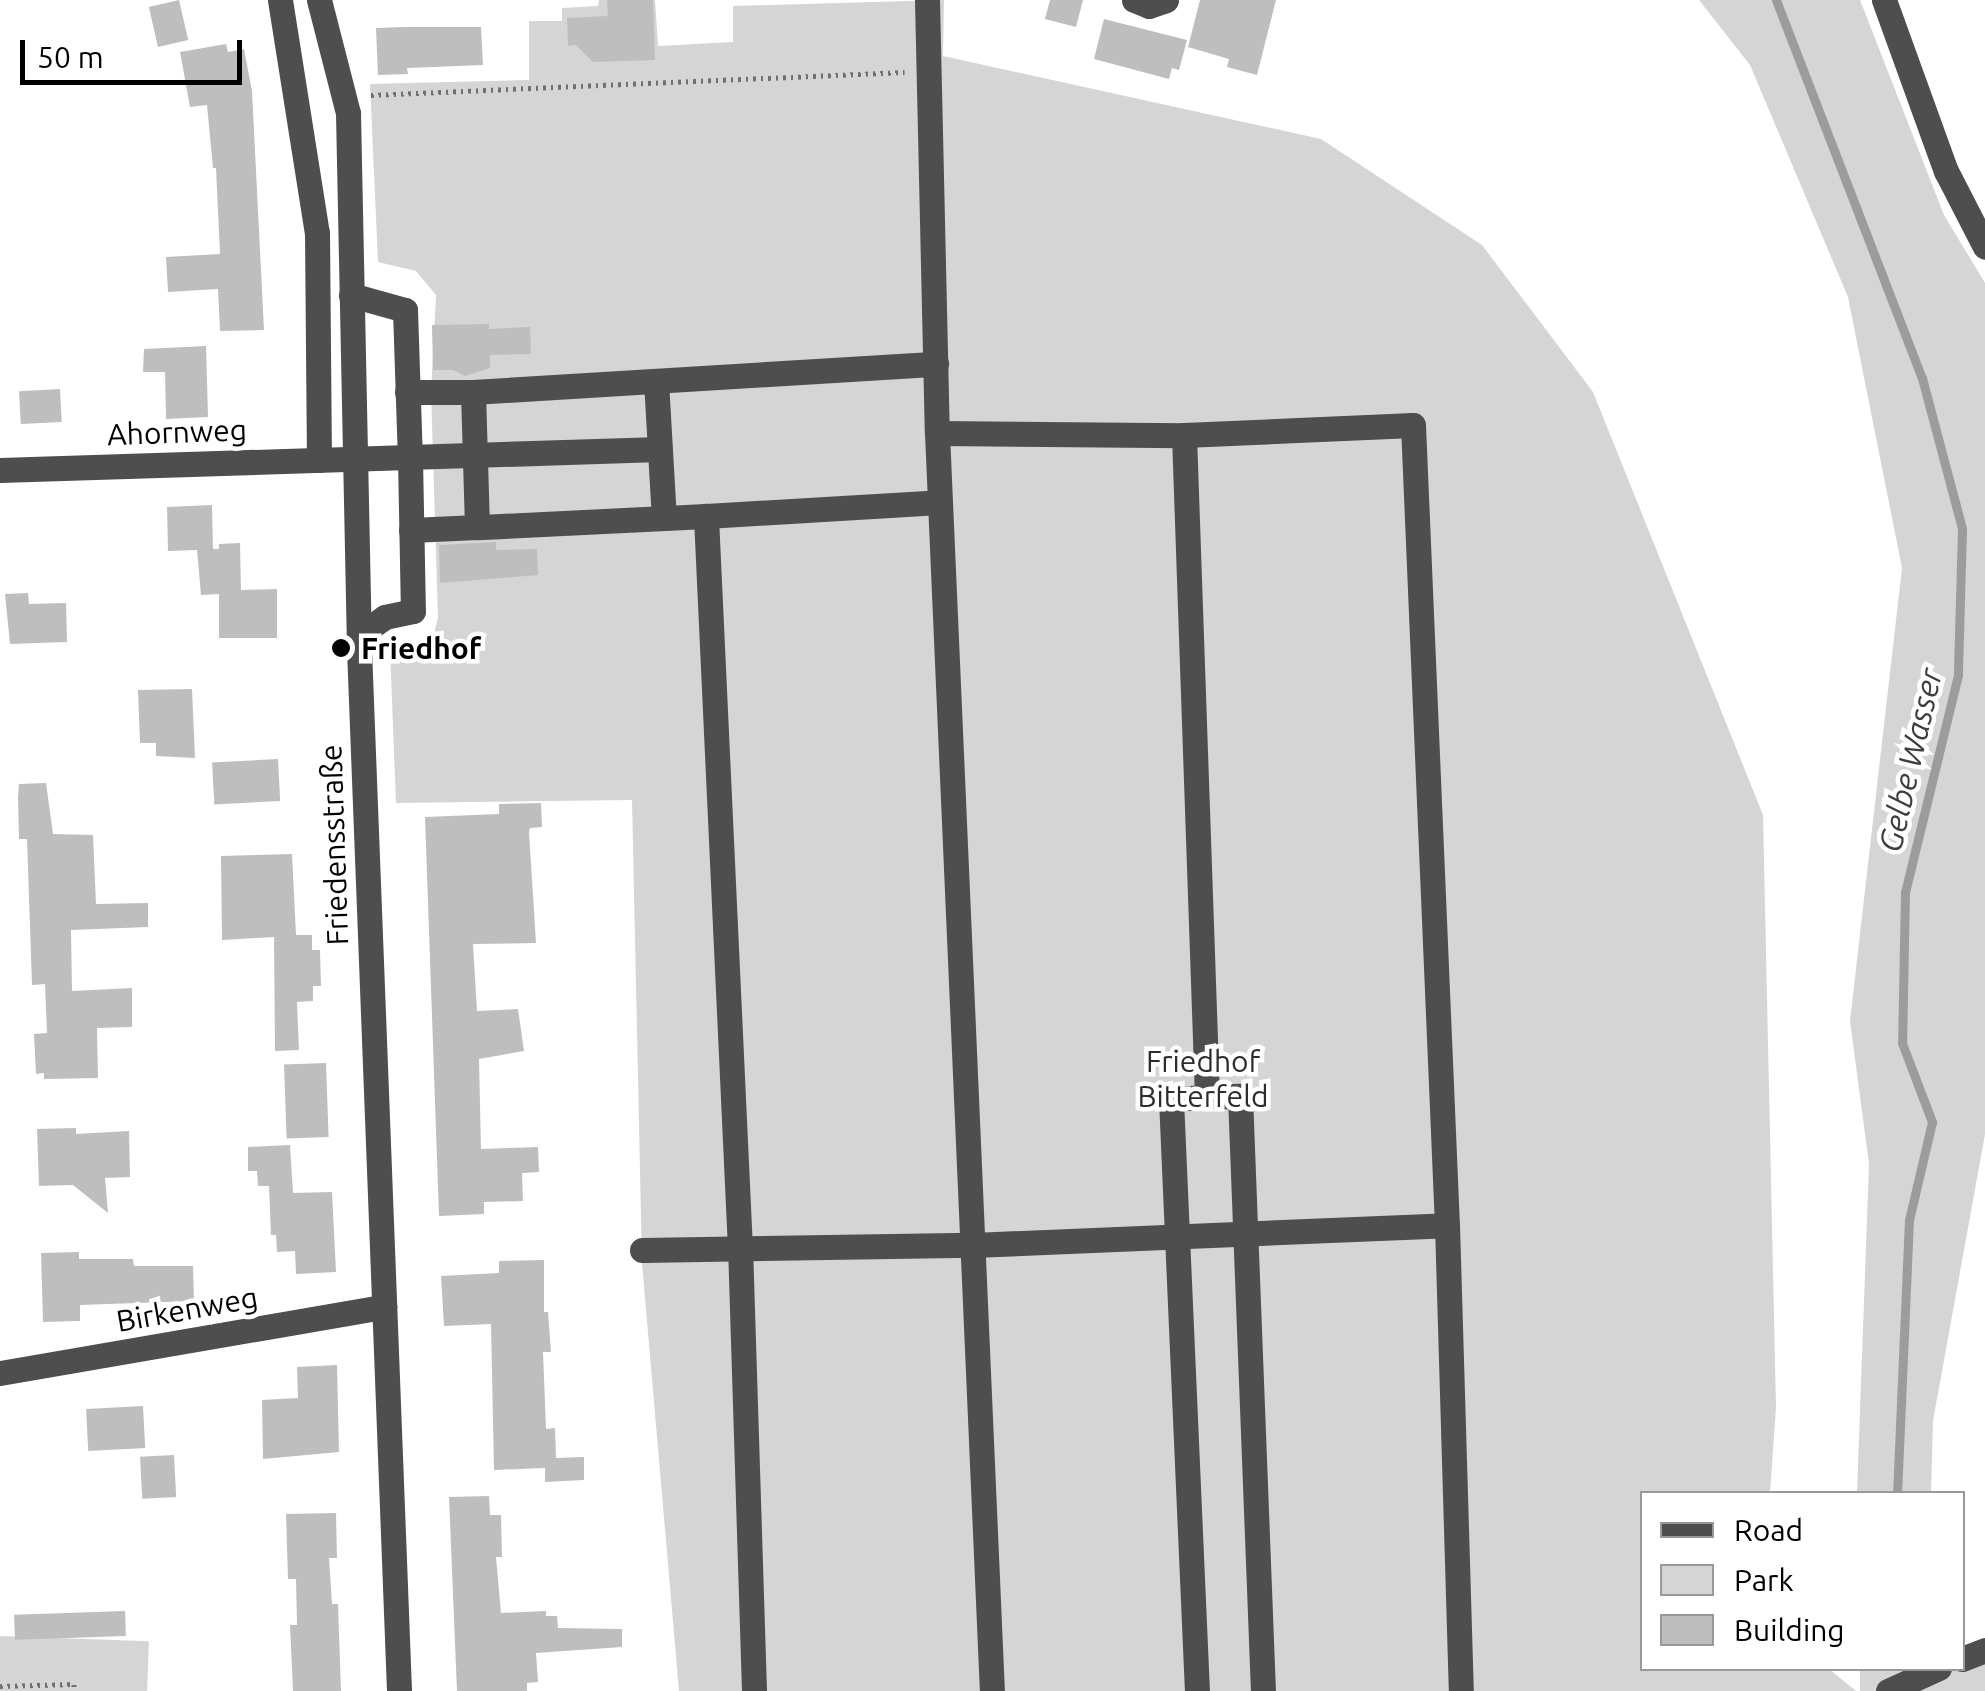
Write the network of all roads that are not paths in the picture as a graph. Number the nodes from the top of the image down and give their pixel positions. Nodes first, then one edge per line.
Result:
1 (280, 0) edge
2 (320, 0) edge
3 (928, 0) edge
4 (1134, 0) edge
5 (1166, 0) edge
6 (1884, 0) edge
7 (1985, 247) edge
8 (352, 295) junction
9 (936, 364) junction
10 (656, 381) junction
11 (407, 392) junction
12 (473, 392) junction
13 (937, 433) junction
14 (1184, 435) junction
15 (660, 450) junction
16 (475, 455) junction
17 (410, 458) junction
18 (356, 459) junction
19 (320, 460) junction
20 (0, 470) edge
21 (940, 502) junction
22 (706, 516) junction
23 (664, 518) junction
24 (477, 527) junction
25 (411, 530) junction
26 (359, 635) junction
27 (1207, 1097) junction
28 (1447, 1224) junction
29 (1244, 1232) junction
30 (1181, 1236) junction
31 (973, 1245) junction
32 (740, 1249) junction
33 (642, 1250) dead end
34 (384, 1307) junction
35 (0, 1373) edge
36 (1931, 1671) edge
37 (1896, 1687) edge
38 (399, 1691) edge
39 (754, 1691) edge
40 (992, 1691) edge
41 (1197, 1691) edge
42 (1262, 1691) edge
43 (1461, 1691) edge

1 - 19 street
2 - 8 street, Friedensstraße
3 - 9 street
4 - 5 street
6 - 7 street
8 - 11 street
8 - 18 street, Friedensstraße
9 - 10 street
9 - 13 street
10 - 12 street
10 - 15 street
11 - 12 street
11 - 17 street
12 - 16 street
13 - 14 street
13 - 21 street
14 - 27 street
14 - 28 street
15 - 16 street, Ahornweg
15 - 23 street
16 - 17 street, Ahornweg
16 - 24 street
17 - 18 street, Ahornweg
17 - 25 street
18 - 19 street, Ahornweg
18 - 26 street, Friedensstraße
19 - 20 street, Ahornweg
21 - 22 street
21 - 31 street
22 - 23 street
22 - 32 street
23 - 24 street
24 - 25 street
25 - 26 street
26 - 34 street, Friedensstraße
27 - 29 street
27 - 30 street
28 - 29 street
28 - 43 street
29 - 30 street
29 - 42 street
30 - 31 street
30 - 41 street
31 - 32 street
31 - 40 street
32 - 33 street
32 - 39 street
34 - 35 street, Birkenweg
34 - 38 street, Friedensstraße
36 - 37 street

